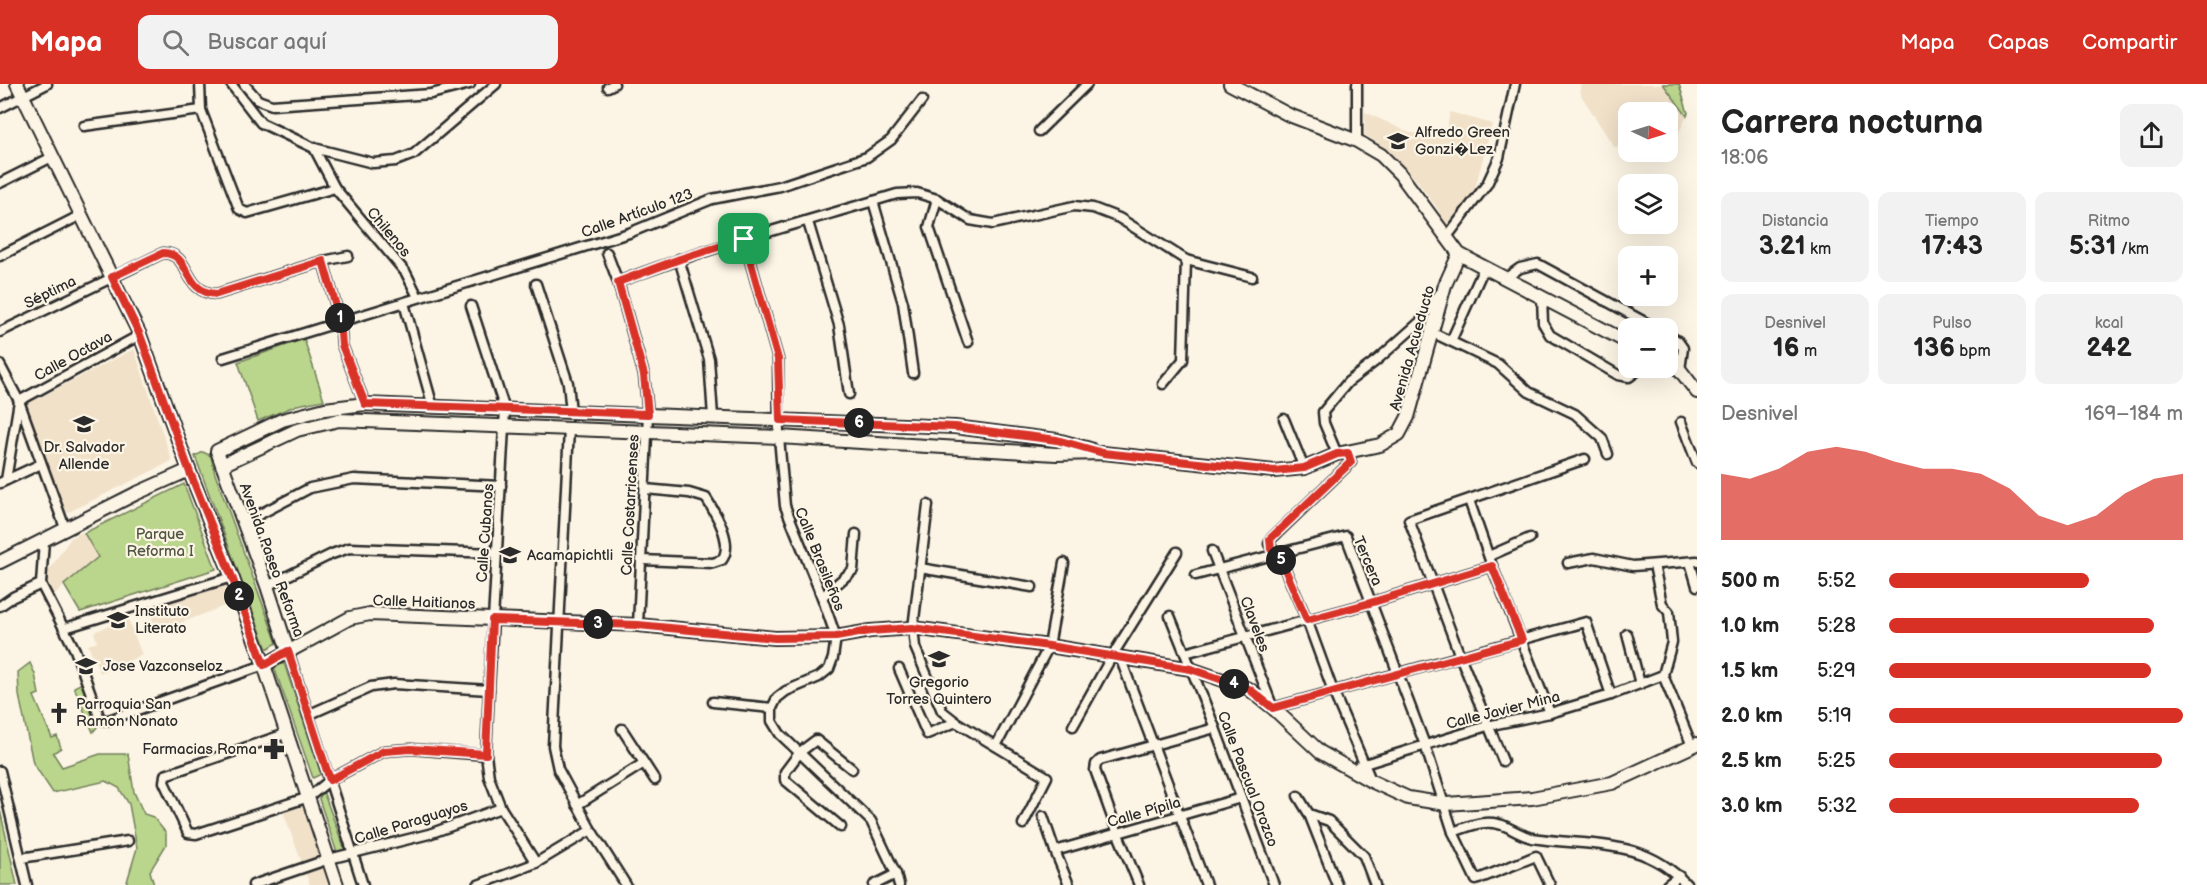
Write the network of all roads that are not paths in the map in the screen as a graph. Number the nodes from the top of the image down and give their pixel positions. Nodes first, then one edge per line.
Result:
1 (17, 84) edge
2 (47, 84) edge
3 (200, 84) edge
4 (231, 84) edge
5 (244, 84) edge
6 (496, 84) edge
7 (1087, 84) edge
8 (1230, 84) edge
9 (1357, 84) edge
10 (1515, 84) edge
11 (469, 85) edge
12 (23, 97) junction
13 (922, 100) dead end
14 (0, 108) edge
15 (201, 110) junction
16 (84, 126) dead end
17 (1039, 131) dead end
18 (1357, 141) junction
19 (314, 148) junction
20 (52, 157) junction
21 (0, 183) edge
22 (335, 188) junction
23 (937, 199) junction
24 (873, 201) junction
25 (81, 215) junction
26 (808, 222) junction
27 (1446, 238) junction
28 (744, 239) junction
29 (607, 253) dead end
30 (1459, 254) junction
31 (0, 256) edge
32 (348, 256) dead end
33 (680, 259) junction
34 (1186, 260) junction
35 (323, 261) junction
36 (1484, 268) junction
37 (112, 277) junction
38 (1252, 277) dead end
39 (1506, 278) junction
40 (618, 282) junction
41 (536, 284) dead end
42 (1445, 285) junction
43 (418, 297) junction
44 (1542, 297) junction
45 (404, 303) junction
46 (471, 306) dead end
47 (1638, 318) edge
48 (340, 320) junction
49 (1431, 332) junction
50 (0, 333) edge
51 (140, 335) junction
52 (1618, 337) edge
53 (1451, 341) junction
54 (1678, 341) edge
55 (968, 342) dead end
56 (223, 358) dead end
57 (0, 365) edge
58 (1680, 370) joint
59 (913, 373) dead end
60 (1618, 375) edge
61 (1163, 384) dead end
62 (1697, 392) edge
63 (849, 394) dead end
64 (19, 401) junction
65 (365, 404) junction
66 (433, 407) junction
67 (505, 410) junction
68 (571, 412) junction
69 (648, 414) junction
70 (713, 417) junction
71 (1284, 419) dead end
72 (780, 420) junction
73 (1681, 422) dead end
74 (505, 426) junction
75 (569, 429) junction
76 (648, 431) junction
77 (779, 438) junction
78 (217, 451) joint
79 (1103, 453) junction
80 (1343, 454) junction
81 (1608, 454) dead end
82 (1585, 459) dead end
83 (1697, 463) edge
84 (41, 464) junction
85 (222, 465) junction
86 (1304, 468) junction
87 (189, 470) junction
88 (3, 481) edge
89 (501, 486) junction
90 (645, 489) junction
91 (1469, 500) junction
92 (928, 505) dead end
93 (243, 523) junction
94 (65, 528) junction
95 (856, 534) dead end
96 (1530, 538) dead end
97 (44, 540) junction
98 (1212, 551) dead end
99 (1177, 552) dead end
100 (497, 553) junction
101 (1276, 554) junction
102 (1488, 556) junction
103 (642, 560) junction
104 (0, 562) edge
105 (1693, 562) edge
106 (1064, 563) dead end
107 (1568, 563) dead end
108 (1654, 565) junction
109 (1492, 566) junction
110 (920, 568) junction
111 (1219, 568) junction
112 (1196, 574) dead end
113 (232, 577) junction
114 (41, 584) junction
115 (1433, 585) junction
116 (267, 586) junction
117 (1697, 586) edge
118 (1032, 587) dead end
119 (822, 597) junction
120 (1370, 603) junction
121 (0, 606) edge
122 (1170, 616) dead end
123 (492, 620) junction
124 (1307, 620) junction
125 (559, 622) junction
126 (638, 625) junction
127 (65, 628) junction
128 (912, 628) junction
129 (1627, 634) dead end
130 (1245, 636) junction
131 (836, 637) junction
132 (1522, 640) junction
133 (1049, 646) junction
134 (288, 651) junction
135 (1185, 653) junction
136 (1116, 656) junction
137 (1460, 656) junction
138 (264, 665) junction
139 (899, 669) dead end
140 (1191, 669) junction
141 (1398, 675) junction
142 (1663, 675) junction
143 (1640, 684) junction
144 (489, 690) junction
145 (1333, 691) junction
146 (1611, 695) junction
147 (713, 702) dead end
148 (772, 708) junction
149 (1273, 708) junction
150 (1550, 713) junction
151 (308, 715) junction
152 (956, 722) junction
153 (1073, 726) dead end
154 (1487, 726) junction
155 (1215, 728) junction
156 (622, 729) dead end
157 (288, 733) junction
158 (1153, 745) junction
159 (1425, 745) junction
160 (1694, 745) edge
161 (996, 746) junction
162 (800, 752) junction
163 (486, 754) junction
164 (1503, 761) dead end
165 (644, 763) junction
166 (1363, 764) junction
167 (852, 769) dead end
168 (1350, 769) junction
169 (0, 771) edge
170 (330, 780) junction
171 (655, 780) dead end
172 (1371, 781) junction
173 (309, 796) junction
174 (1298, 796) dead end
175 (1241, 798) junction
176 (1446, 804) junction
177 (578, 806) junction
178 (501, 808) junction
179 (1309, 814) junction
180 (1043, 816) dead end
181 (1179, 816) junction
182 (1023, 824) dead end
183 (841, 827) dead end
184 (591, 830) junction
185 (1454, 832) junction
186 (1118, 834) junction
187 (128, 841) dead end
188 (1055, 851) junction
189 (352, 854) junction
190 (21, 858) junction
191 (329, 859) junction
192 (536, 863) junction
193 (896, 874) junction
194 (1679, 876) junction
195 (27, 885) edge
196 (253, 885) edge
197 (338, 885) edge
198 (363, 885) edge
199 (478, 885) edge
200 (626, 885) edge
201 (874, 885) edge
202 (899, 885) edge
203 (1069, 885) edge
204 (1139, 885) edge
205 (1206, 885) edge
206 (1274, 885) edge
207 (1337, 885) edge
208 (1375, 885) edge
209 (1550, 885) edge
210 (1667, 885) edge
211 (1687, 885) edge

1 - 12 main road
2 - 12 street
3 - 15 street
4 - 19 street
5 - 11 street
6 - 19 street
7 - 17 street
8 - 18 main road
9 - 18 street
10 - 27 street
12 - 14 street
12 - 20 main road
13 - 43 street, Calle Artículo 123
15 - 16 street
15 - 22 street
18 - 27 main road
19 - 22 street, Chilenos
20 - 21 street
20 - 25 main road
22 - 43 street, Chilenos
23 - 24 street
23 - 34 street
23 - 55 street
24 - 26 street
24 - 59 street
25 - 31 street
25 - 37 main road
26 - 28 street
26 - 63 street
27 - 30 main road
28 - 33 street
28 - 72 street, Calle Brasileños
29 - 40 street, Calle Costarricenses
30 - 36 main road
30 - 42 main road, Avenida Acueducto
32 - 35 street
33 - 40 street
33 - 70 street
34 - 38 street
34 - 61 street
35 - 37 street, Séptima
35 - 48 street
36 - 39 main road
36 - 53 street
37 - 50 street, Séptima
37 - 51 main road
39 - 44 main road
39 - 47 street
40 - 69 street, Calle Costarricenses
41 - 68 street
42 - 49 main road, Avenida Acueducto
42 - 80 street
43 - 45 street, Calle Artículo 123
44 - 52 main road
44 - 60 street
45 - 48 street, Calle Artículo 123
45 - 66 street
46 - 67 street, Calle Cubanos
48 - 56 street, Calle Artículo 123
48 - 65 street
49 - 53 street
49 - 80 main road, Avenida Acueducto
51 - 64 street, Calle Octava
51 - 87 main road
53 - 81 street
54 - 58 street
57 - 64 street
58 - 62 main road
64 - 84 street
64 - 88 street
65 - 66 main road, Avenida Acueducto
65 - 78 main road, Avenida Acueducto
66 - 67 main road, Avenida Acueducto
67 - 68 main road, Avenida Acueducto
67 - 74 street, Calle Cubanos
68 - 69 main road, Avenida Acueducto
69 - 70 main road, Avenida Acueducto
69 - 76 street, Calle Costarricenses
70 - 72 main road, Avenida Acueducto
71 - 86 street
72 - 77 street, Calle Brasileños
72 - 79 main road, Avenida Acueducto
73 - 83 street
74 - 75 main road, Avenida Acueducto
74 - 85 main road, Avenida Acueducto
74 - 89 street, Calle Cubanos
75 - 76 main road, Avenida Acueducto
75 - 125 street
76 - 77 main road, Avenida Acueducto
76 - 90 street, Calle Costarricenses
77 - 79 main road, Avenida Acueducto
77 - 119 street, Calle Brasileños
78 - 85 main road, Avenida Paseo Reforma
79 - 86 main road, Avenida Acueducto
80 - 86 main road, Avenida Acueducto
80 - 101 street
82 - 91 street
84 - 88 street
84 - 94 street
85 - 93 main road, Avenida Paseo Reforma
87 - 94 main road
87 - 113 main road
89 - 93 street
89 - 100 street, Calle Cubanos
90 - 103 street, Calle Costarricenses
90 - 103 street
91 - 102 street
91 - 115 street
92 - 110 street
93 - 116 main road, Avenida Paseo Reforma
94 - 97 main road
95 - 119 street
96 - 102 street
97 - 104 main road
97 - 114 street
98 - 111 street, Claveles
99 - 136 street
100 - 116 street
100 - 123 street, Calle Cubanos
101 - 111 street, Tercera
101 - 120 street, Tercera
101 - 124 street
102 - 109 street
103 - 126 street, Calle Costarricenses
105 - 108 street
105 - 117 street
106 - 133 street
107 - 108 street
108 - 142 street
109 - 115 street
109 - 132 street
110 - 118 street
110 - 128 street
111 - 112 street, Tercera
111 - 130 street, Claveles
113 - 127 street
113 - 138 main road
114 - 121 street
114 - 127 street
115 - 120 street
115 - 137 street
116 - 134 main road, Avenida Paseo Reforma
119 - 131 street, Calle Brasileños
120 - 124 street
120 - 141 street
122 - 135 street, Calle Pascual Orozco
123 - 125 main road, Calle Haitianos
123 - 134 main road, Calle Haitianos
123 - 144 street, Calle Cubanos
124 - 130 street
124 - 145 street
125 - 126 main road, Calle Haitianos
125 - 177 street
126 - 131 main road, Calle Haitianos
127 - 138 street
128 - 131 main road, Calle Haitianos
128 - 133 main road, Calle Haitianos
128 - 152 street
129 - 143 street
130 - 135 street
130 - 149 street, Claveles
131 - 148 street
132 - 137 street
132 - 146 street
132 - 150 street
133 - 136 main road, Calle Haitianos
133 - 161 street
134 - 138 main road, Calle Haitianos
134 - 151 street, Avenida Paseo Reforma
135 - 140 street, Calle Pascual Orozco
136 - 140 main road, Calle Haitianos
136 - 153 street
136 - 158 street
137 - 141 street
137 - 154 street
138 - 157 main road
139 - 152 street
140 - 149 main road, Calle Haitianos
140 - 155 street, Calle Pascual Orozco
141 - 145 street
141 - 159 street
142 - 143 street, Calle Javier Mina
142 - 160 street
143 - 146 street, Calle Javier Mina
144 - 151 street
144 - 163 street, Calle Cubanos
145 - 149 street
145 - 166 street
146 - 150 street, Calle Javier Mina
147 - 148 street
148 - 162 street
149 - 168 main road, Calle Haitianos
150 - 154 street, Calle Javier Mina
151 - 170 street, Avenida Paseo Reforma
152 - 161 street
154 - 159 street, Calle Javier Mina
154 - 164 street
155 - 158 street
155 - 175 street, Calle Pascual Orozco
156 - 165 street
157 - 173 main road
157 - 173 street
158 - 181 street
158 - 186 street
159 - 166 street, Calle Javier Mina
159 - 176 street
160 - 176 main road, Calle Haitianos
161 - 182 street
162 - 167 street
162 - 183 street
162 - 193 street
163 - 170 street
163 - 178 street, Calle Cubanos
165 - 171 street
165 - 177 street
166 - 168 street, Calle Javier Mina
166 - 172 street
168 - 172 main road, Calle Haitianos
169 - 190 street
170 - 173 street
170 - 189 street, Avenida Paseo Reforma
172 - 176 main road, Calle Haitianos
173 - 191 main road
174 - 179 street
175 - 181 street, Calle Pípila
175 - 206 street, Calle Pascual Orozco
176 - 185 street
177 - 184 street
178 - 189 street, Calle Paraguayos
178 - 192 street, Calle Cubanos
179 - 207 street
179 - 208 street
180 - 188 street
181 - 186 street, Calle Pípila
181 - 205 street
184 - 192 street
184 - 200 street
185 - 194 street
185 - 209 street
186 - 188 street, Calle Pípila
186 - 204 street
187 - 190 street
188 - 203 street
189 - 191 street, Calle Paraguayos
189 - 198 street, Avenida Paseo Reforma
190 - 195 street
191 - 196 street, Calle Paraguayos
191 - 197 main road
192 - 199 street
193 - 201 street
193 - 202 street
194 - 210 street
194 - 211 street

